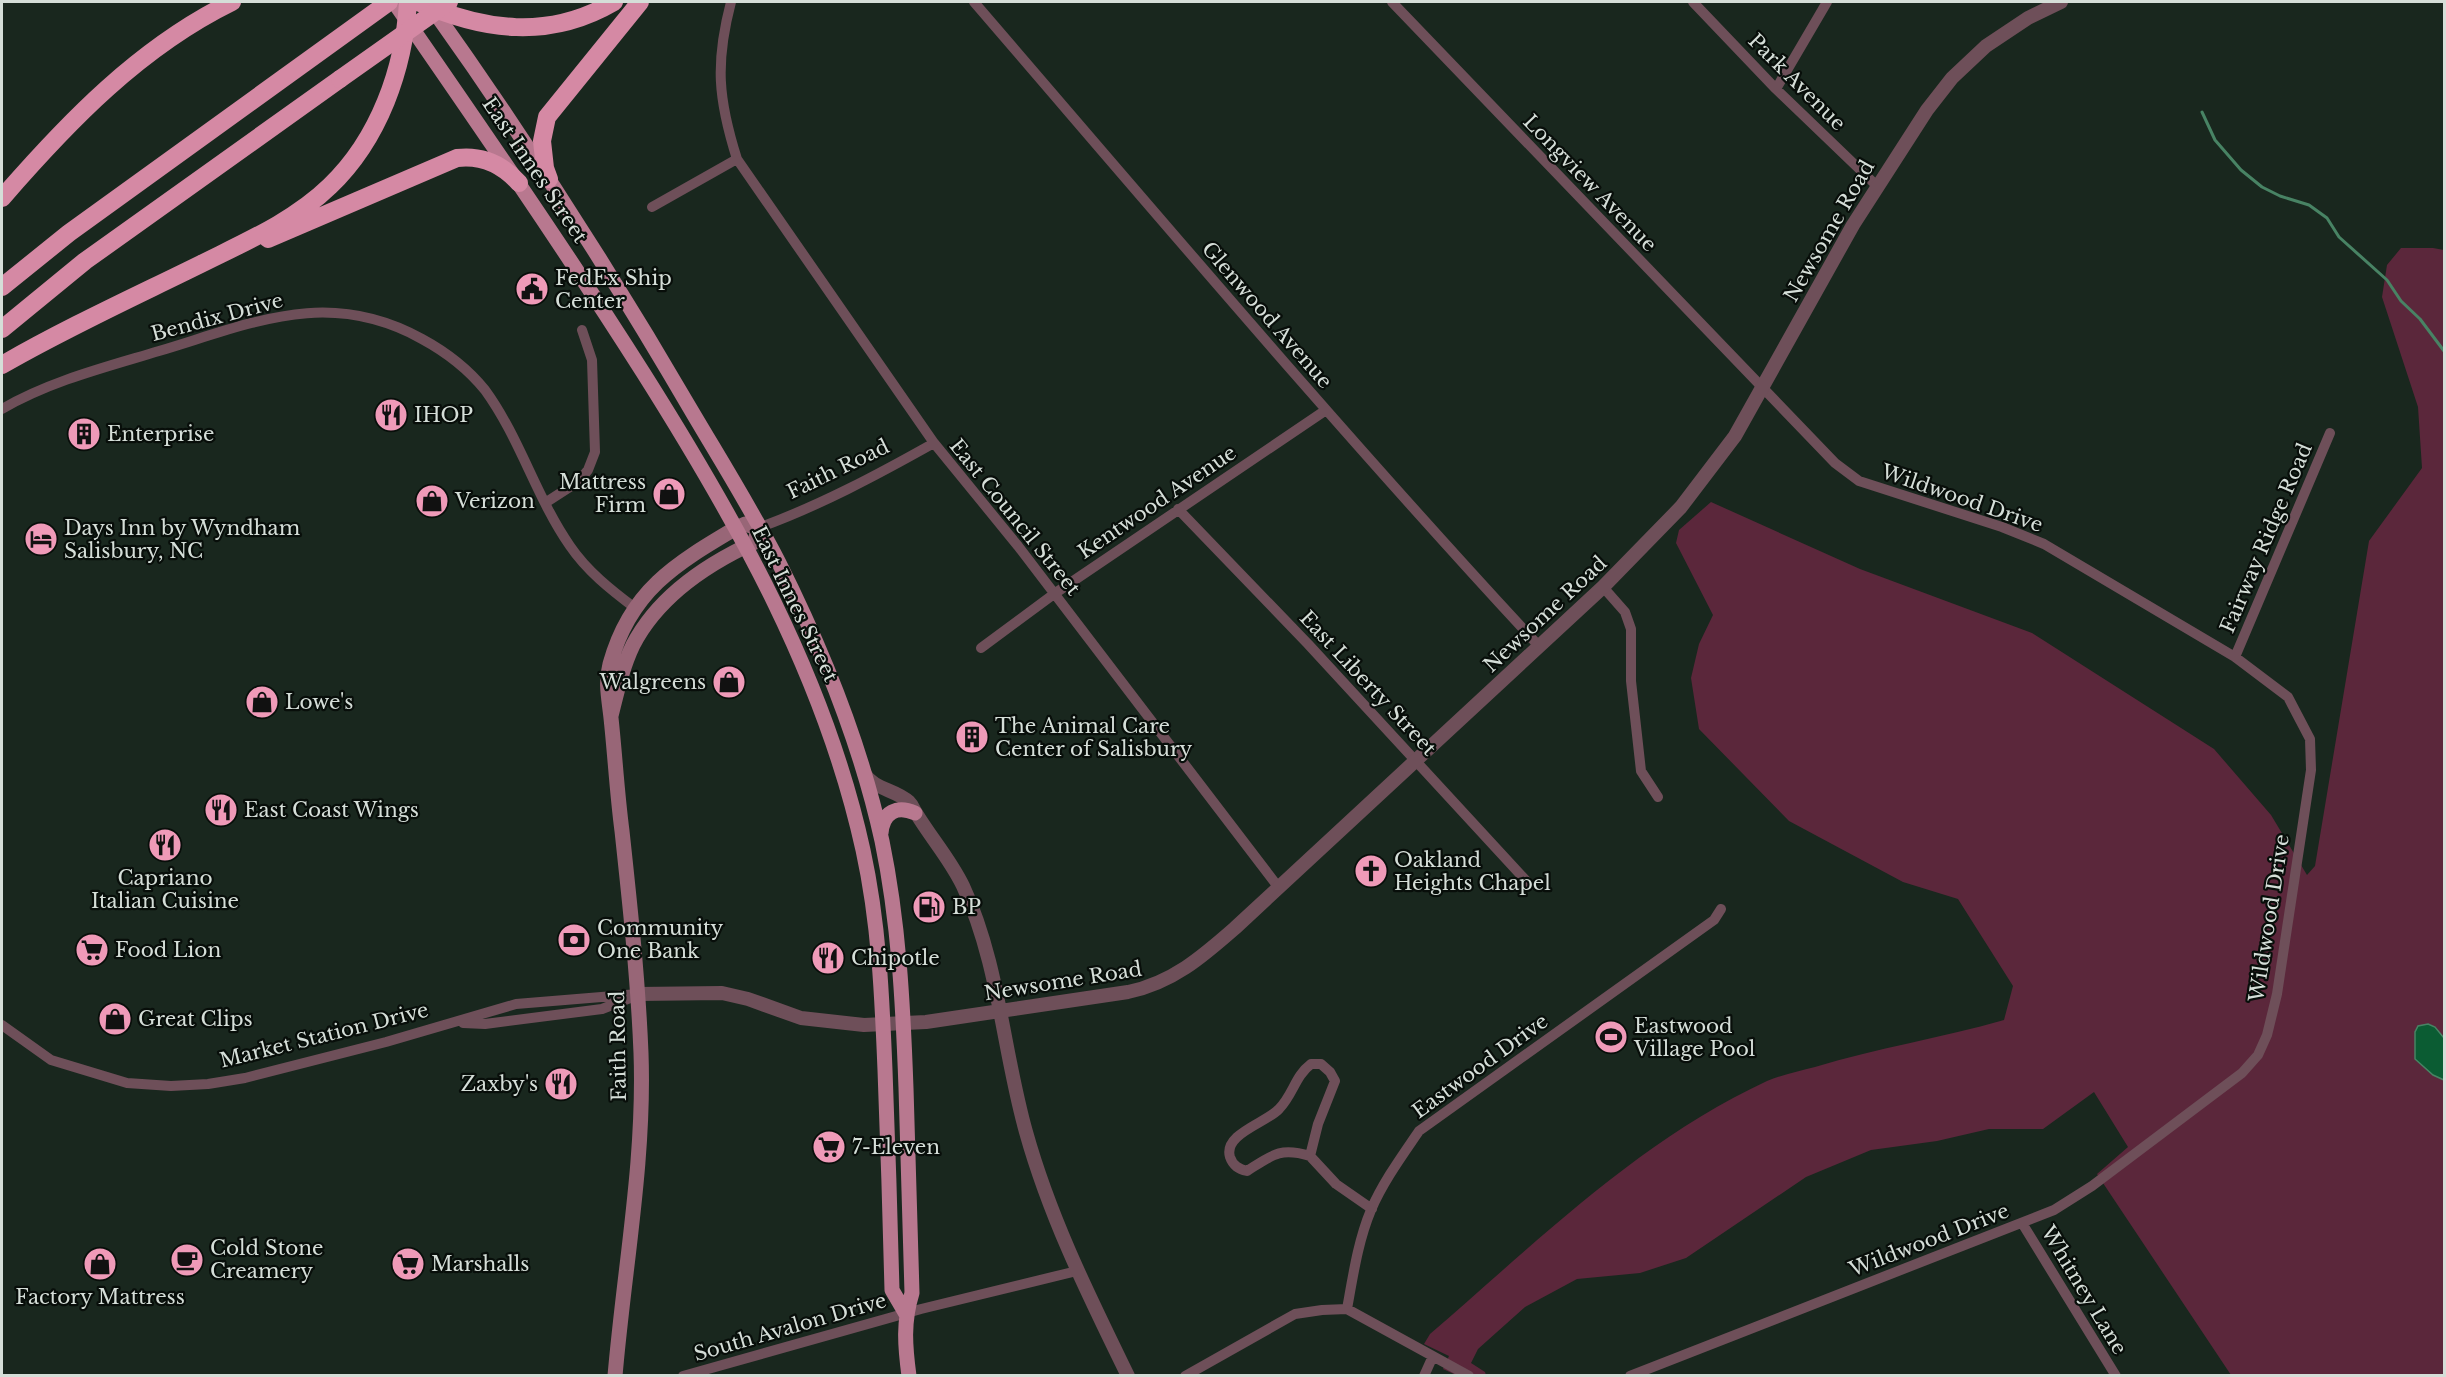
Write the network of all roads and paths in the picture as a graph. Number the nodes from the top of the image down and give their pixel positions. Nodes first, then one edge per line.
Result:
1 (205, 2) edge
2 (232, 2) edge
3 (389, 2) edge
4 (449, 2) edge
5 (614, 2) edge
6 (640, 2) edge
7 (731, 2) edge
8 (974, 2) edge
9 (1392, 2) edge
10 (1693, 2) edge
11 (1827, 2) edge
12 (2061, 2) edge
13 (415, 8) edge
14 (1776, 89) junction
15 (92, 101) junction
16 (737, 159) junction
17 (549, 179) junction
18 (519, 183) junction
19 (1876, 186) junction
20 (2, 198) edge
21 (652, 207) dead end
22 (2, 287) edge
23 (148, 290) junction
24 (2, 329) edge
25 (582, 330) dead end
26 (2, 365) edge
27 (1762, 388) junction
28 (2, 409) edge
29 (1326, 410) junction
30 (2330, 433) dead end
31 (934, 444) junction
32 (545, 503) junction
33 (1178, 509) junction
34 (736, 528) junction
35 (758, 528) junction
36 (746, 546) junction
37 (1603, 587) junction
38 (1054, 594) junction
39 (635, 608) junction
40 (1539, 646) junction
41 (981, 648) dead end
42 (2235, 657) junction
43 (611, 716) junction
44 (1416, 761) junction
45 (863, 771) junction
46 (1658, 797) dead end
47 (915, 813) junction
48 (882, 842) junction
49 (1530, 885) dead end
50 (1279, 888) junction
51 (1720, 911) dead end
52 (638, 994) junction
53 (1001, 1011) junction
54 (884, 1024) junction
55 (904, 1024) junction
56 (2, 1025) edge
57 (1310, 1156) junction
58 (1372, 1209) junction
59 (2022, 1223) junction
60 (1077, 1271) junction
61 (1347, 1309) junction
62 (906, 1314) junction
63 (1432, 1356) junction
64 (1633, 1375) edge
65 (615, 1376) edge
66 (683, 1376) edge
67 (909, 1376) edge
68 (1128, 1376) edge
69 (1185, 1376) edge
70 (1424, 1376) edge
71 (1469, 1376) edge
72 (2116, 1376) edge

1 - 15 highway
2 - 15 highway
3 - 22 highway
4 - 24 highway, bridge
5 - 13 highway
6 - 17 highway
7 - 16 street, East Council Street
8 - 29 street, Glenwood Avenue
9 - 27 street, Longview Avenue
10 - 14 street, Park Avenue
11 - 14 street
12 - 19 street, Newsome Road
13 - 17 main road, East Innes Street
13 - 18 main road, East Innes Street
13 - 23 highway
14 - 19 street, Park Avenue
15 - 20 highway
16 - 21 street
16 - 31 street, East Council Street
17 - 35 main road, East Innes Street
18 - 23 highway
18 - 34 main road, East Innes Street
19 - 27 street, Newsome Road
23 - 26 highway
25 - 32 street
27 - 37 street, Newsome Road
27 - 42 street, Wildwood Drive
28 - 32 street, Bendix Drive
29 - 33 street, Kentwood Avenue
29 - 40 street, Glenwood Avenue
30 - 42 street, Fairway Ridge Road
31 - 35 street, Faith Road
31 - 38 street, East Council Street
32 - 39 street, Bendix Drive
33 - 38 street, Kentwood Avenue
33 - 44 street, East Liberty Street
34 - 35 main road, Faith Road
34 - 36 main road, East Innes Street
34 - 39 main road, Faith Road
35 - 36 main road, Faith Road
35 - 45 main road, East Innes Street
36 - 43 main road, Faith Road
36 - 54 main road, East Innes Street
37 - 40 street, Newsome Road
37 - 46 street
38 - 41 street, Kentwood Avenue
38 - 50 street, East Council Street
39 - 43 main road, Faith Road
40 - 44 street, Newsome Road
42 - 59 street, Wildwood Drive
43 - 52 main road, Faith Road
44 - 49 street, East Liberty Street
44 - 50 street, Newsome Road
45 - 47 street
45 - 48 main road, East Innes Street
47 - 48 main road
47 - 53 street
48 - 55 main road, East Innes Street
50 - 53 street, Newsome Road
51 - 58 street, Eastwood Drive
52 - 54 street, Market Station Drive
52 - 56 street, Market Station Drive
52 - 65 main road, Faith Road
53 - 55 street, Newsome Road
53 - 60 street
54 - 55 street, Newsome Road
54 - 62 main road, East Innes Street
55 - 62 main road, East Innes Street
57 - 57 street
57 - 58 street
58 - 61 street, Eastwood Drive
59 - 64 street, Wildwood Drive
59 - 72 street, Whitney Lane
60 - 62 street, South Avalon Drive
60 - 68 street
61 - 63 street
61 - 69 street
62 - 66 street, South Avalon Drive
62 - 67 main road, East Innes Street
63 - 70 street
63 - 71 street

